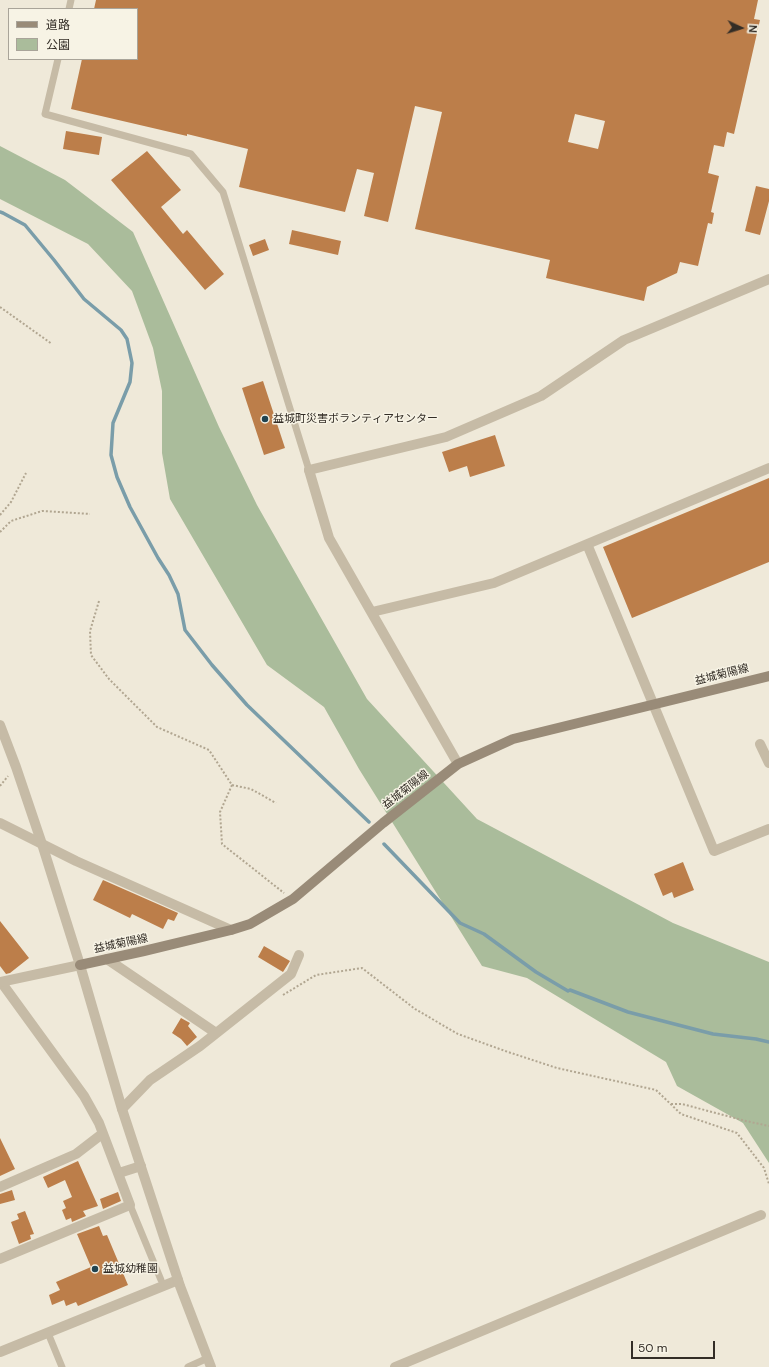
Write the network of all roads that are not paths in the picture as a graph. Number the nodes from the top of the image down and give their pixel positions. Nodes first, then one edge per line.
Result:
1 (58, 60) edge
2 (769, 279) edge
3 (769, 468) edge
4 (309, 470) junction
5 (587, 544) junction
6 (372, 612) junction
7 (769, 676) edge
8 (653, 705) junction
9 (0, 725) edge
10 (760, 744) dead end
11 (769, 763) edge
12 (458, 764) junction
13 (0, 823) edge
14 (769, 829) edge
15 (42, 844) junction
16 (231, 930) junction
17 (299, 955) dead end
18 (107, 959) junction
19 (80, 965) junction
20 (1, 982) edge
21 (216, 1033) junction
22 (122, 1109) junction
23 (102, 1134) junction
24 (141, 1166) junction
25 (119, 1173) junction
26 (0, 1187) edge
27 (130, 1205) junction
28 (761, 1216) dead end
29 (0, 1259) edge
30 (161, 1280) dead end
31 (178, 1280) junction
32 (48, 1333) junction
33 (0, 1352) edge
34 (210, 1363) edge
35 (62, 1367) edge
36 (188, 1367) edge
37 (396, 1367) edge

1 - 4 lane
2 - 4 street
3 - 5 street
4 - 6 street
5 - 6 street
5 - 8 street
6 - 12 street
7 - 8 main road, 益城菊陽線
8 - 12 main road, 益城菊陽線
8 - 14 street
9 - 15 street
10 - 11 street
12 - 16 main road, 益城菊陽線
13 - 15 street
15 - 16 street
15 - 19 street
16 - 18 main road, 益城菊陽線
17 - 21 street
18 - 19 main road, 益城菊陽線
18 - 21 street
19 - 20 street
19 - 22 street
20 - 23 street
21 - 22 street
22 - 24 street
23 - 25 street
23 - 26 street
24 - 25 street
24 - 31 street
25 - 27 street
27 - 29 street
27 - 30 lane
28 - 37 street
31 - 32 street
31 - 34 street
32 - 33 street
32 - 35 lane
34 - 36 lane

